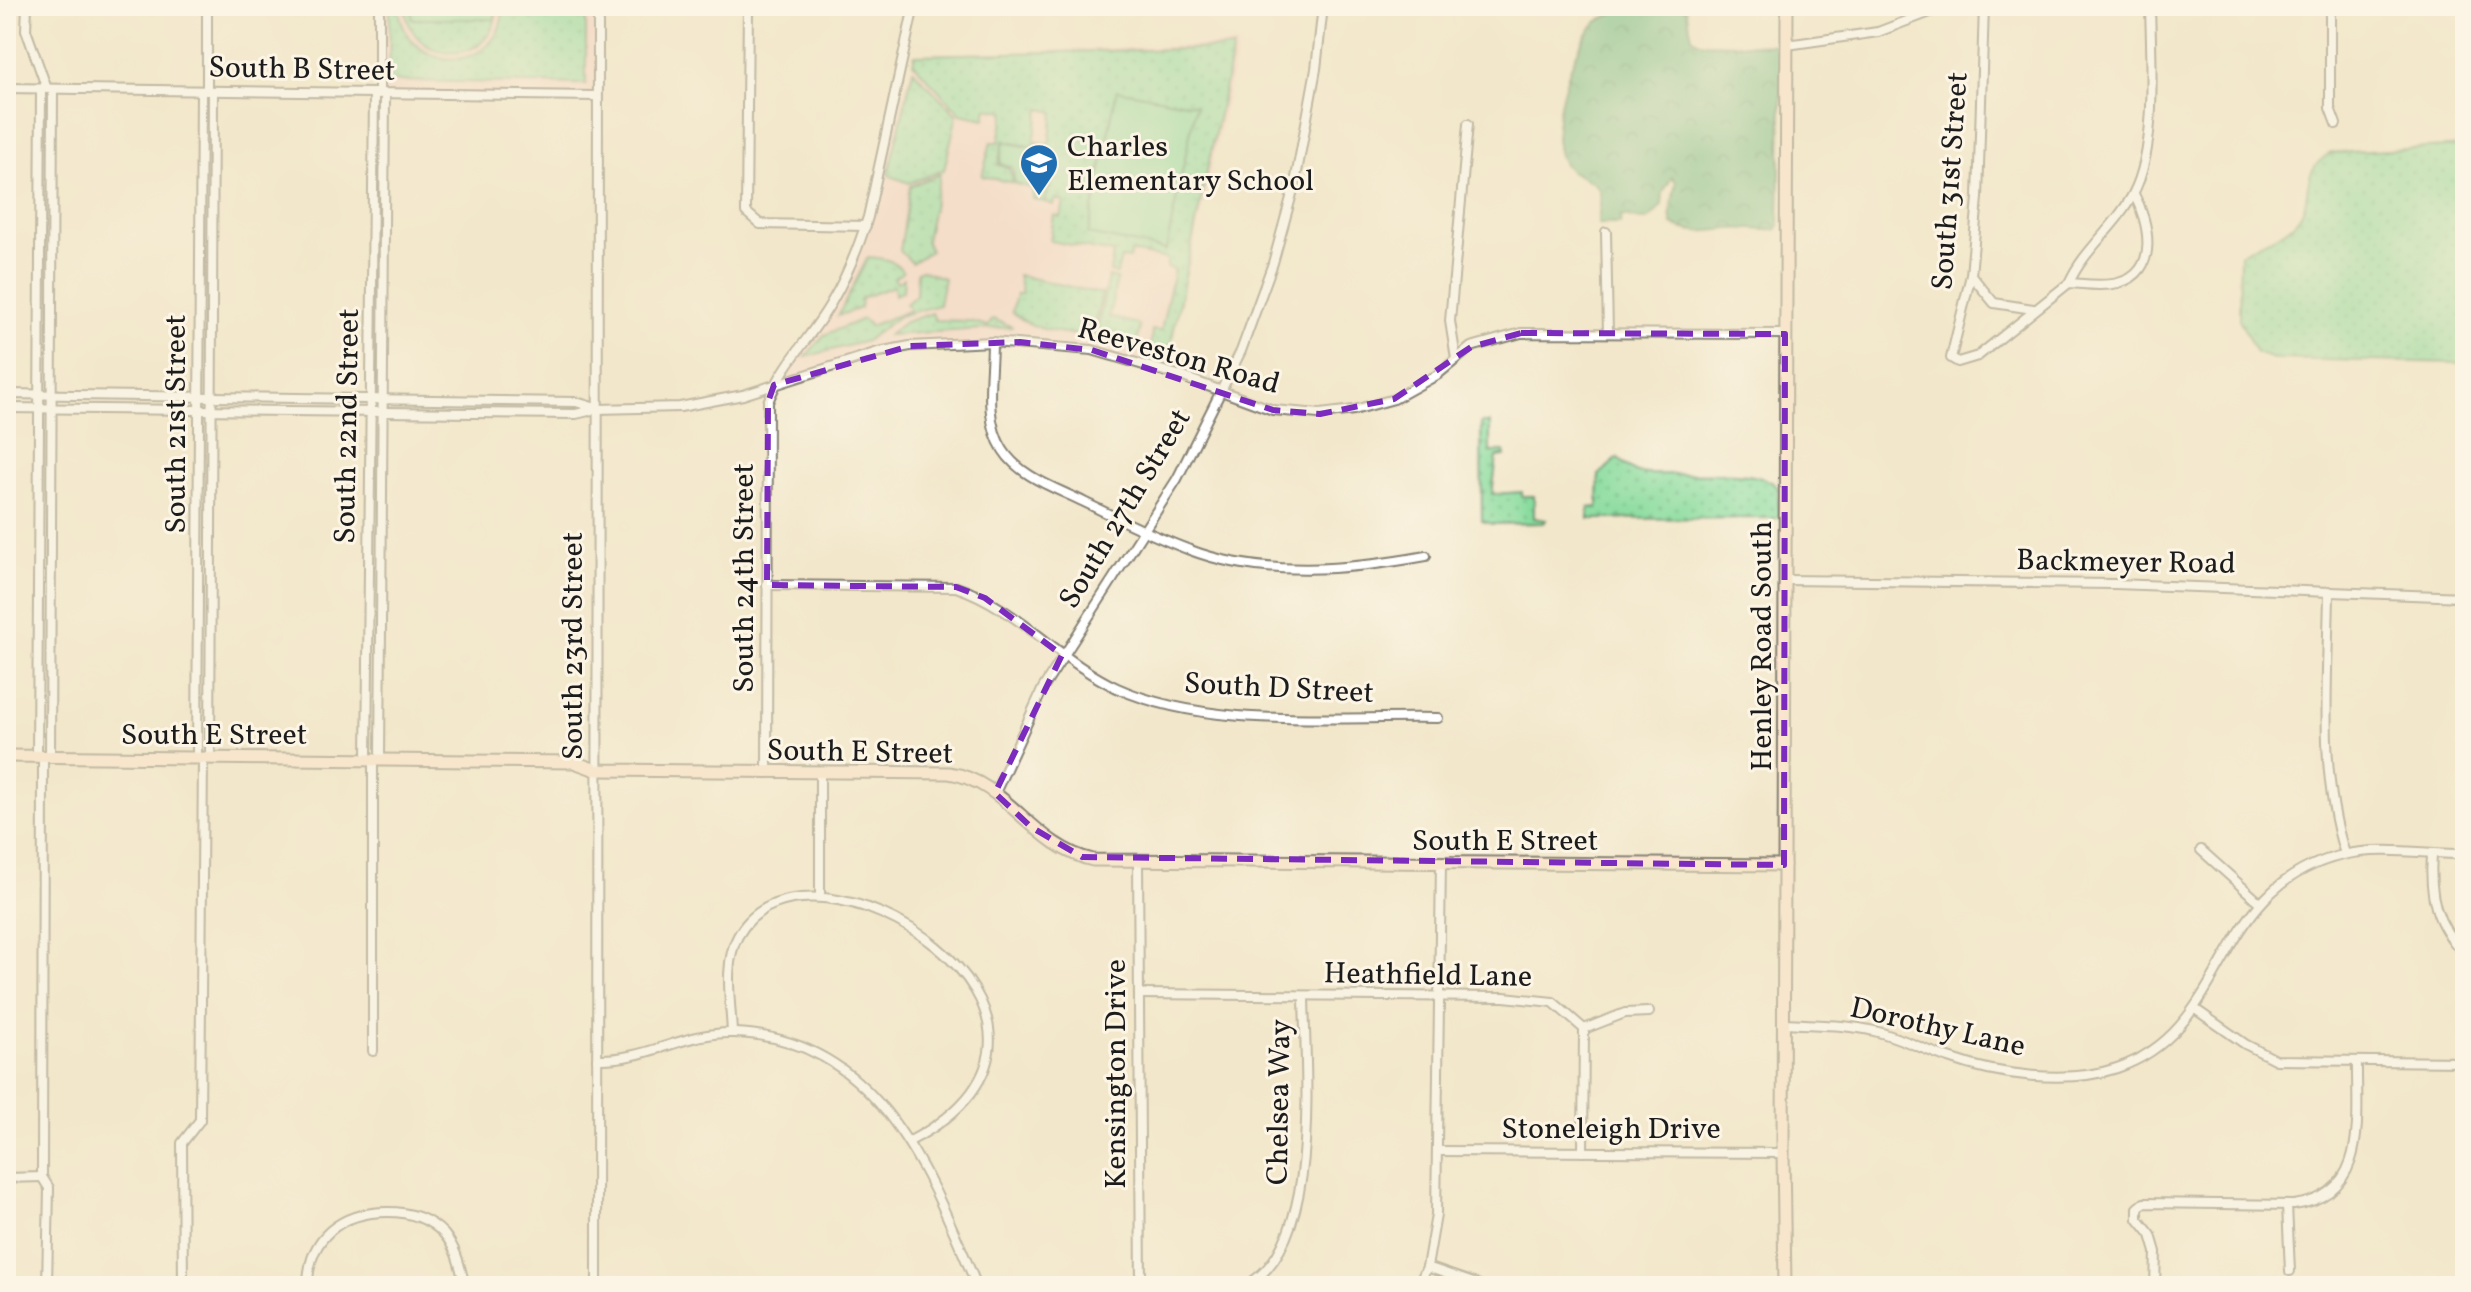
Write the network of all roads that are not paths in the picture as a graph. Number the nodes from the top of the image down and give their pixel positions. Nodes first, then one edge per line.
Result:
1 (27, 6) edge
2 (207, 6) edge
3 (379, 6) edge
4 (598, 6) edge
5 (748, 6) edge
6 (914, 6) edge
7 (1323, 6) edge
8 (1787, 6) edge
9 (1946, 6) edge
10 (1984, 6) edge
11 (2150, 6) edge
12 (2330, 6) edge
13 (1787, 45) junction
14 (6, 88) edge
15 (47, 89) junction
16 (207, 91) junction
17 (379, 94) junction
18 (597, 96) junction
19 (1468, 124) dead end
20 (2336, 124) dead end
21 (2134, 194) junction
22 (866, 226) junction
23 (1606, 232) dead end
24 (1971, 275) junction
25 (2069, 283) junction
26 (2033, 309) junction
27 (1608, 333) junction
28 (1785, 334) junction
29 (992, 342) junction
30 (1456, 359) junction
31 (774, 385) junction
32 (1220, 393) junction
33 (6, 394) edge
34 (39, 394) junction
35 (52, 395) junction
36 (199, 396) junction
37 (212, 396) junction
38 (371, 398) junction
39 (382, 399) junction
40 (6, 408) edge
41 (39, 408) junction
42 (52, 409) junction
43 (597, 409) junction
44 (199, 410) junction
45 (212, 410) junction
46 (370, 412) junction
47 (382, 412) junction
48 (1145, 531) junction
49 (1426, 556) dead end
50 (1786, 580) junction
51 (767, 585) junction
52 (2329, 591) junction
53 (2465, 597) edge
54 (1062, 655) junction
55 (1438, 718) dead end
56 (6, 756) edge
57 (43, 757) junction
58 (203, 758) junction
59 (373, 759) junction
60 (596, 770) junction
61 (767, 773) junction
62 (820, 773) junction
63 (995, 793) junction
64 (2201, 850) dead end
65 (2345, 854) junction
66 (2432, 854) junction
67 (2465, 854) edge
68 (1138, 861) junction
69 (1441, 863) junction
70 (1784, 865) junction
71 (820, 897) junction
72 (2259, 902) junction
73 (2465, 954) edge
74 (1139, 994) junction
75 (1304, 996) junction
76 (1440, 996) junction
77 (2195, 1009) junction
78 (1649, 1012) dead end
79 (1784, 1023) junction
80 (1584, 1029) junction
81 (732, 1033) junction
82 (373, 1051) dead end
83 (597, 1059) junction
84 (2357, 1061) junction
85 (2465, 1062) edge
86 (910, 1141) junction
87 (1439, 1151) junction
88 (1583, 1152) junction
89 (1783, 1153) junction
90 (42, 1177) junction
91 (6, 1178) edge
92 (2287, 1205) junction
93 (1427, 1267) junction
94 (2290, 1271) dead end
95 (47, 1286) edge
96 (183, 1286) edge
97 (308, 1286) edge
98 (465, 1286) edge
99 (597, 1286) edge
100 (977, 1286) edge
101 (1141, 1286) edge
102 (1245, 1286) edge
103 (1418, 1286) edge
104 (1482, 1286) edge
105 (1785, 1286) edge
106 (2155, 1286) edge

1 - 15 street
2 - 16 street, South 21st Street
3 - 17 street, South 22nd Street
4 - 18 street, South 23rd Street
5 - 22 street
6 - 22 street
7 - 32 street, South 27th Street
8 - 13 street, Henley Road South
9 - 13 street
10 - 24 street, South 31st Street
11 - 21 street
12 - 20 street
13 - 28 street, Henley Road South
14 - 15 street, South B Street
15 - 16 street, South B Street
15 - 34 street
15 - 35 street
16 - 17 street, South B Street
16 - 36 street, South 21st Street
16 - 37 street, South 21st Street
17 - 18 street, South B Street
17 - 38 street, South 22nd Street
17 - 39 street, South 22nd Street
18 - 43 street, South 23rd Street
19 - 30 street
21 - 25 street
21 - 25 street
22 - 31 street
23 - 27 street
24 - 26 street
24 - 26 street, South 31st Street
25 - 26 street
27 - 28 street, Reeveston Road
27 - 30 street, Reeveston Road
28 - 50 street, Henley Road South
29 - 31 street, Reeveston Road
29 - 32 street, Reeveston Road
29 - 48 street
30 - 32 street, Reeveston Road
31 - 43 street, Reeveston Road
31 - 51 street, South 24th Street
32 - 48 street, South 27th Street
33 - 34 street, Reeveston Road
34 - 35 street, Reeveston Road
34 - 41 street
35 - 36 street, Reeveston Road
35 - 42 street
36 - 37 street, Reeveston Road
36 - 44 street, South 21st Street
37 - 38 street, Reeveston Road
37 - 45 street, South 21st Street
38 - 39 street, Reeveston Road
38 - 46 street, South 22nd Street
39 - 43 street, Reeveston Road
39 - 47 street, South 22nd Street
40 - 41 street, Reeveston Road
41 - 42 street, Reeveston Road
41 - 57 street
42 - 44 street, Reeveston Road
42 - 57 street
43 - 47 street, Reeveston Road
43 - 60 street, South 23rd Street
44 - 45 street, Reeveston Road
44 - 58 street, South 21st Street
45 - 46 street, Reeveston Road
45 - 58 street, South 21st Street
46 - 47 street, Reeveston Road
46 - 59 street, South 22nd Street
47 - 59 street, South 22nd Street
48 - 49 street
48 - 54 street, South 27th Street
50 - 52 street, Backmeyer Road
50 - 70 street, Henley Road South
51 - 54 street, South D Street
51 - 61 street, South 24th Street
52 - 53 street, Backmeyer Road
52 - 65 street
54 - 55 street, South D Street
54 - 63 street, South 27th Street
56 - 57 street, South E Street
57 - 58 street, South E Street
57 - 90 street
58 - 59 street, South E Street
58 - 96 street, South 21st Street
59 - 60 street, South E Street
59 - 82 street, South 22nd Street
60 - 61 street, South E Street
60 - 83 street, South 23rd Street
61 - 62 street, South E Street
62 - 63 street, South E Street
62 - 71 street
63 - 68 street, South E Street
64 - 72 street
65 - 66 street, Dorothy Lane
65 - 72 street, Dorothy Lane
66 - 67 street, Dorothy Lane
66 - 73 street
68 - 69 street, South E Street
68 - 74 street, Kensington Drive
69 - 70 street, South E Street
69 - 76 street
70 - 79 street, Henley Road South
71 - 81 street
71 - 86 street
72 - 77 street, Dorothy Lane
74 - 75 street, Heathfield Lane
74 - 101 street, Kensington Drive
75 - 76 street, Heathfield Lane
75 - 102 street, Chelsea Way
76 - 80 street, Heathfield Lane
76 - 87 street
77 - 79 street, Dorothy Lane
77 - 84 street
78 - 80 street
79 - 89 street, Henley Road South
80 - 88 street
81 - 83 street
81 - 86 street
83 - 99 street, South 23rd Street
84 - 85 street
84 - 92 street
86 - 100 street
87 - 88 street, Stoneleigh Drive
87 - 93 street
88 - 89 street, Stoneleigh Drive
89 - 105 street, Henley Road South
90 - 91 street
90 - 95 street
92 - 94 street
92 - 106 street
93 - 103 street
93 - 104 street
97 - 98 street

